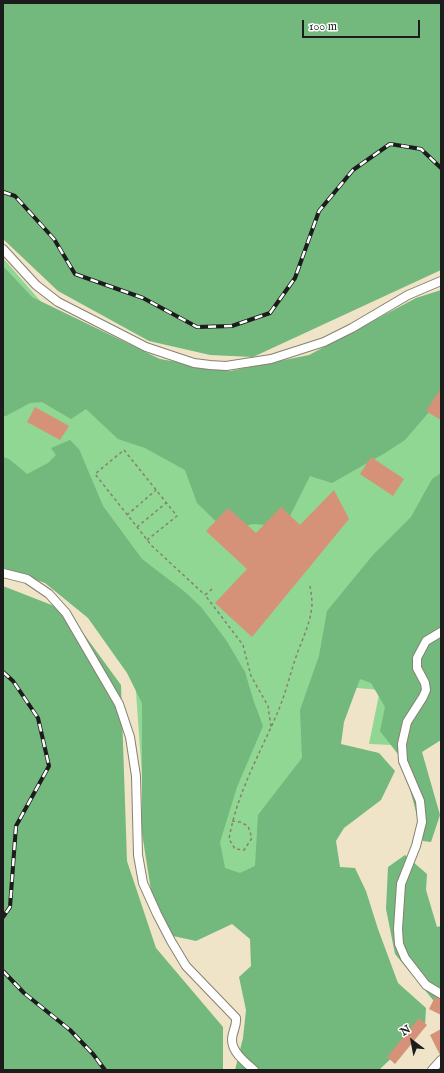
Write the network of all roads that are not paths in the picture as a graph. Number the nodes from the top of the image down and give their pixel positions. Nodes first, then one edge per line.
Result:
1 (3, 249) edge
2 (441, 281) edge
3 (3, 572) edge
4 (441, 632) edge
5 (441, 994) edge
6 (441, 1060) edge
7 (254, 1070) edge
8 (432, 1070) edge

1 - 2 street
3 - 7 street
4 - 5 street
6 - 8 street

